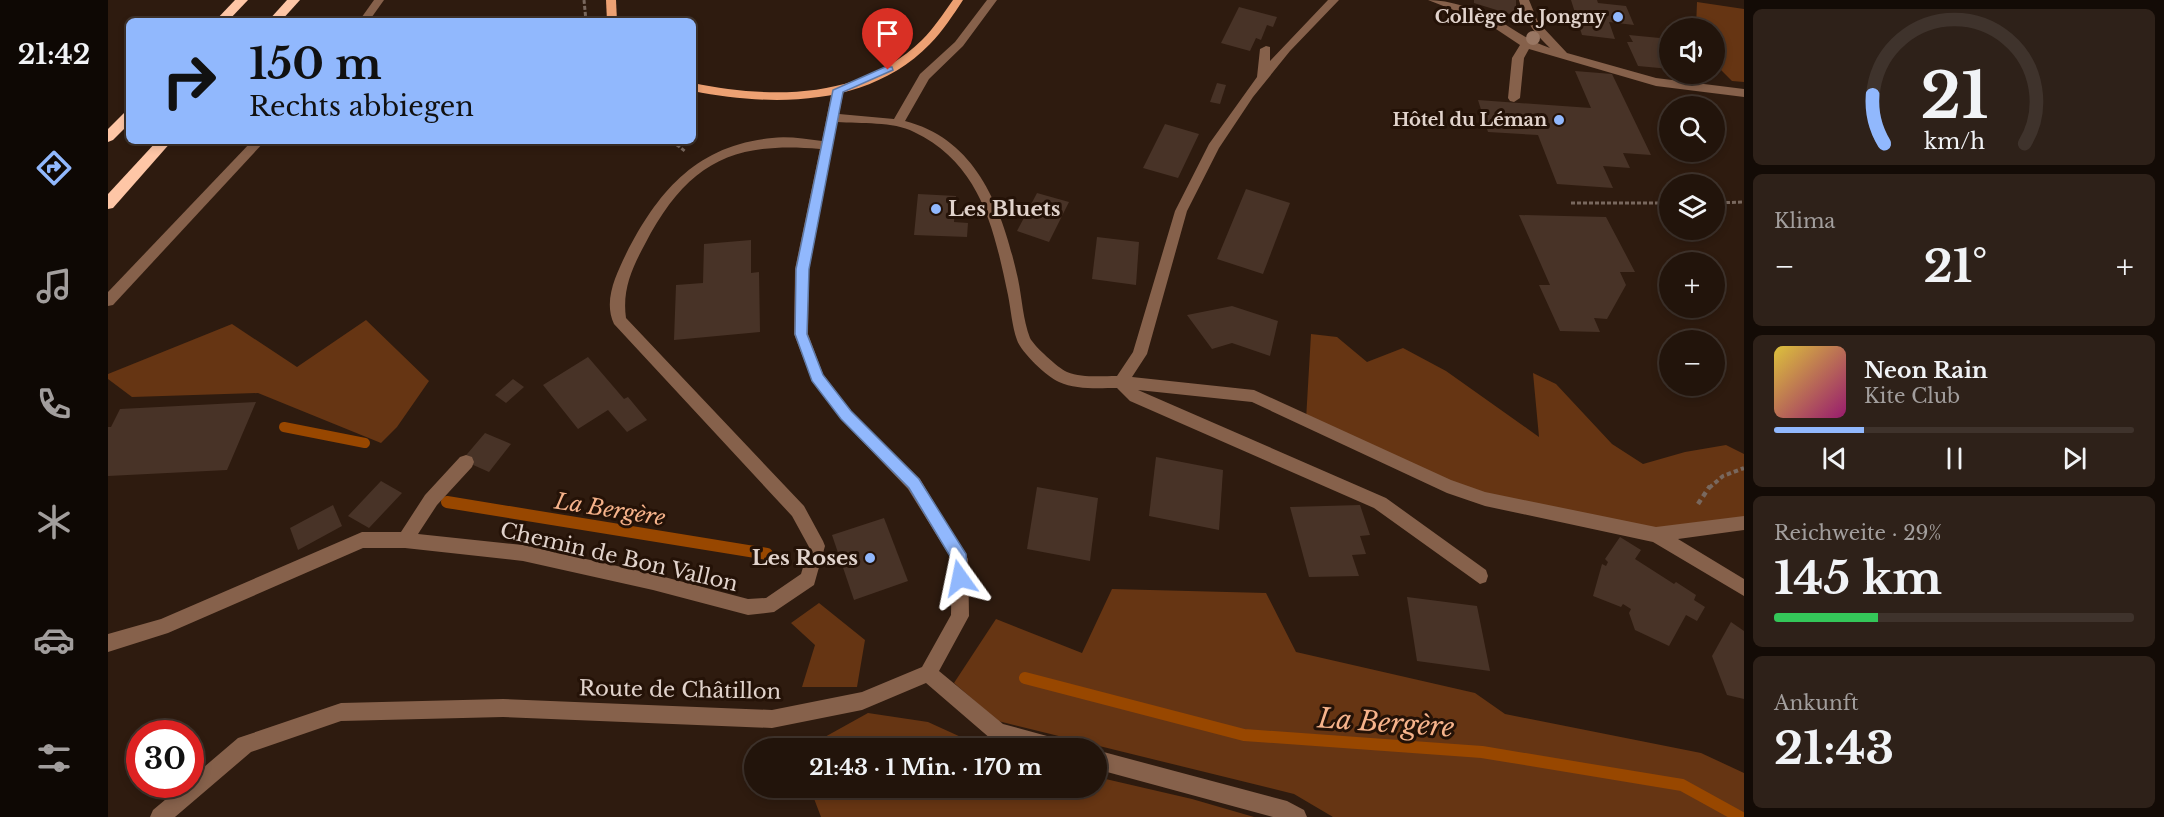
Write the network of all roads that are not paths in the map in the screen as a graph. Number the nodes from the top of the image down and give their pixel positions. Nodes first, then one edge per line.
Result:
1 (242, 0) edge
2 (294, 0) edge
3 (379, 0) edge
4 (610, 0) edge
5 (958, 0) edge
6 (992, 0) edge
7 (1334, 0) edge
8 (1433, 0) edge
9 (1524, 0) edge
10 (224, 18) edge
11 (277, 18) edge
12 (366, 18) edge
13 (612, 18) edge
14 (1520, 18) junction
15 (1491, 21) junction
16 (1526, 44) junction
17 (1266, 49) dead end
18 (1566, 55) junction
19 (1262, 79) junction
20 (696, 88) edge
21 (838, 90) junction
22 (1744, 93) edge
23 (1514, 98) dead end
24 (834, 118) junction
25 (126, 119) edge
26 (898, 123) junction
27 (108, 137) edge
28 (162, 144) edge
29 (256, 144) edge
30 (827, 144) junction
31 (108, 204) edge
32 (108, 301) edge
33 (1121, 382) junction
34 (466, 462) dead end
35 (1744, 523) edge
36 (1656, 535) junction
37 (405, 540) junction
38 (1480, 576) dead end
39 (1744, 588) edge
40 (108, 643) edge
41 (928, 673) junction
42 (1021, 738) edge
43 (1107, 762) edge
44 (160, 817) edge
45 (1297, 817) edge

1 - 10 highway
2 - 11 highway
3 - 12 street
4 - 13 main road
5 - 21 main road
6 - 26 street
7 - 19 street
8 - 15 street
9 - 14 street
14 - 15 street
14 - 18 street
15 - 16 street
16 - 18 street
16 - 23 street
17 - 19 street
18 - 22 street
19 - 33 street
20 - 21 main road
21 - 24 street
24 - 26 street
24 - 30 street
25 - 27 highway
26 - 33 street
28 - 31 highway
29 - 32 street
30 - 37 street, Chemin de Bon Vallon
30 - 41 street
33 - 36 street
33 - 38 street
34 - 37 street
35 - 36 street
36 - 39 street
37 - 40 street, Chemin de Bon Vallon
41 - 42 street
41 - 44 street, Route de Châtillon
43 - 45 street

